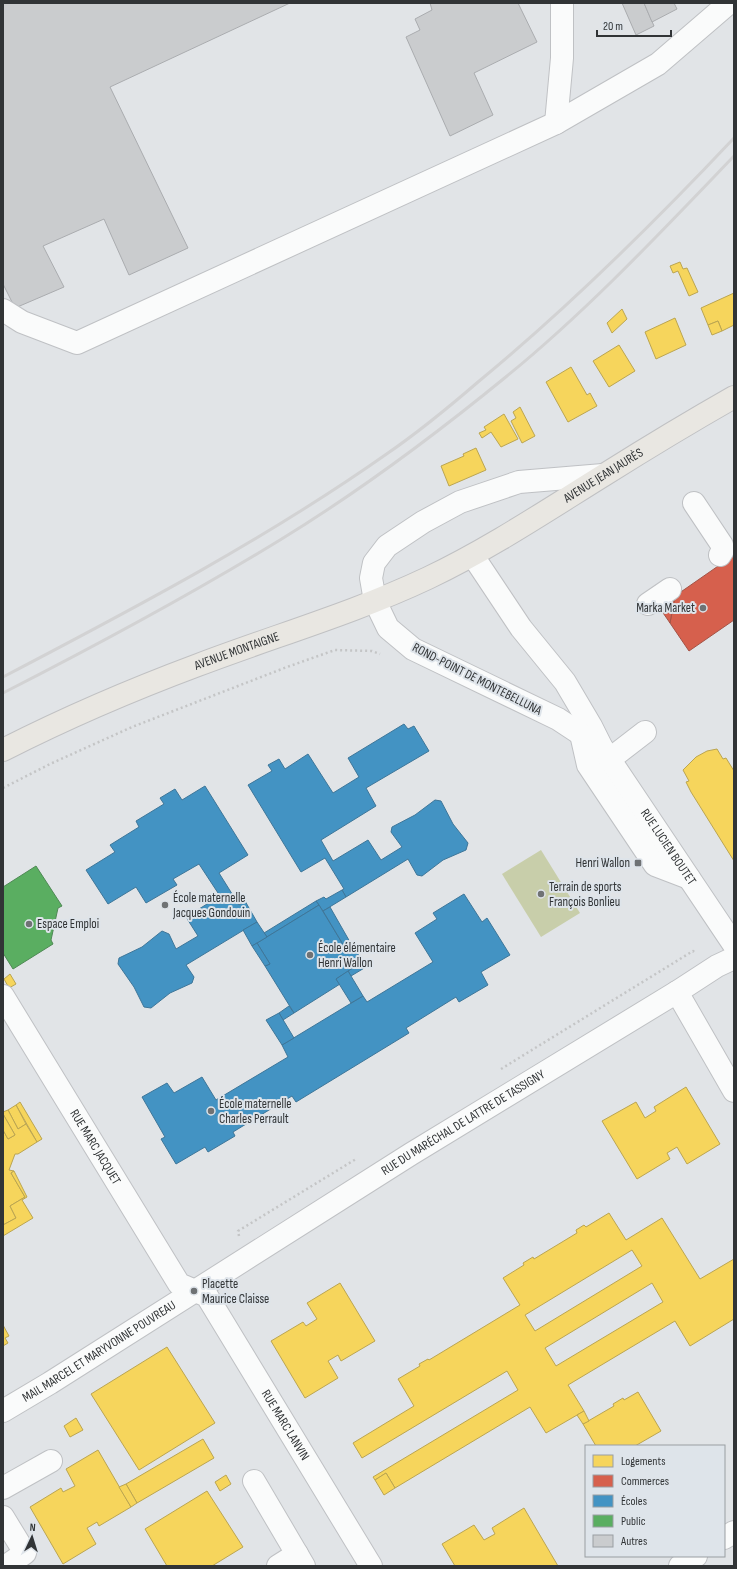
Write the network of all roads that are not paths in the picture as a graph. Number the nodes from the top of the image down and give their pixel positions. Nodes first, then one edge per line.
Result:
1 (562, 3) edge
2 (729, 3) edge
3 (556, 123) junction
4 (3, 310) edge
5 (734, 397) edge
6 (603, 475) junction
7 (694, 503) dead end
8 (720, 555) dead end
9 (473, 556) junction
10 (670, 589) dead end
11 (375, 601) junction
12 (648, 604) dead end
13 (645, 732) dead end
14 (580, 734) junction
15 (3, 750) edge
16 (606, 753) junction
17 (689, 878) junction
18 (734, 946) edge
19 (734, 958) edge
20 (677, 992) junction
21 (3, 996) edge
22 (734, 1091) edge
23 (194, 1291) junction
24 (3, 1410) edge
25 (51, 1461) dead end
26 (254, 1481) dead end
27 (3, 1488) edge
28 (3, 1517) edge
29 (734, 1532) edge
30 (725, 1537) edge
31 (694, 1557) edge
32 (300, 1560) edge
33 (6, 1566) edge
34 (278, 1566) edge
35 (371, 1566) edge
36 (680, 1566) edge

1 - 3 street
2 - 3 street
3 - 4 street
5 - 6 main road, AVENUE JEAN JAURÈS
6 - 9 main road, AVENUE JEAN JAURÈS
6 - 11 street, ROND-POINT DE MONTEBELLUNA
7 - 8 street
9 - 11 main road, AVENUE MONTAIGNE
9 - 16 street
10 - 12 street
11 - 14 street, ROND-POINT DE MONTEBELLUNA
11 - 15 main road, AVENUE MONTAIGNE
13 - 16 street
14 - 16 street, ROND-POINT DE MONTEBELLUNA
14 - 17 street
16 - 17 street, RUE LUCIEN BOUTET
17 - 18 street, RUE LUCIEN BOUTET
19 - 20 street, RUE DU MARÉCHAL DE LATTRE DE TASSIGNY
20 - 22 street
20 - 23 street, RUE DU MARÉCHAL DE LATTRE DE TASSIGNY
21 - 23 street, RUE MARC JACQUET
23 - 24 street, MAIL MARCEL ET MARYVONNE POUVREAU
23 - 35 street, RUE MARC LANVIN
25 - 27 street
26 - 32 street
28 - 33 street
29 - 30 street
31 - 36 street
32 - 34 street

